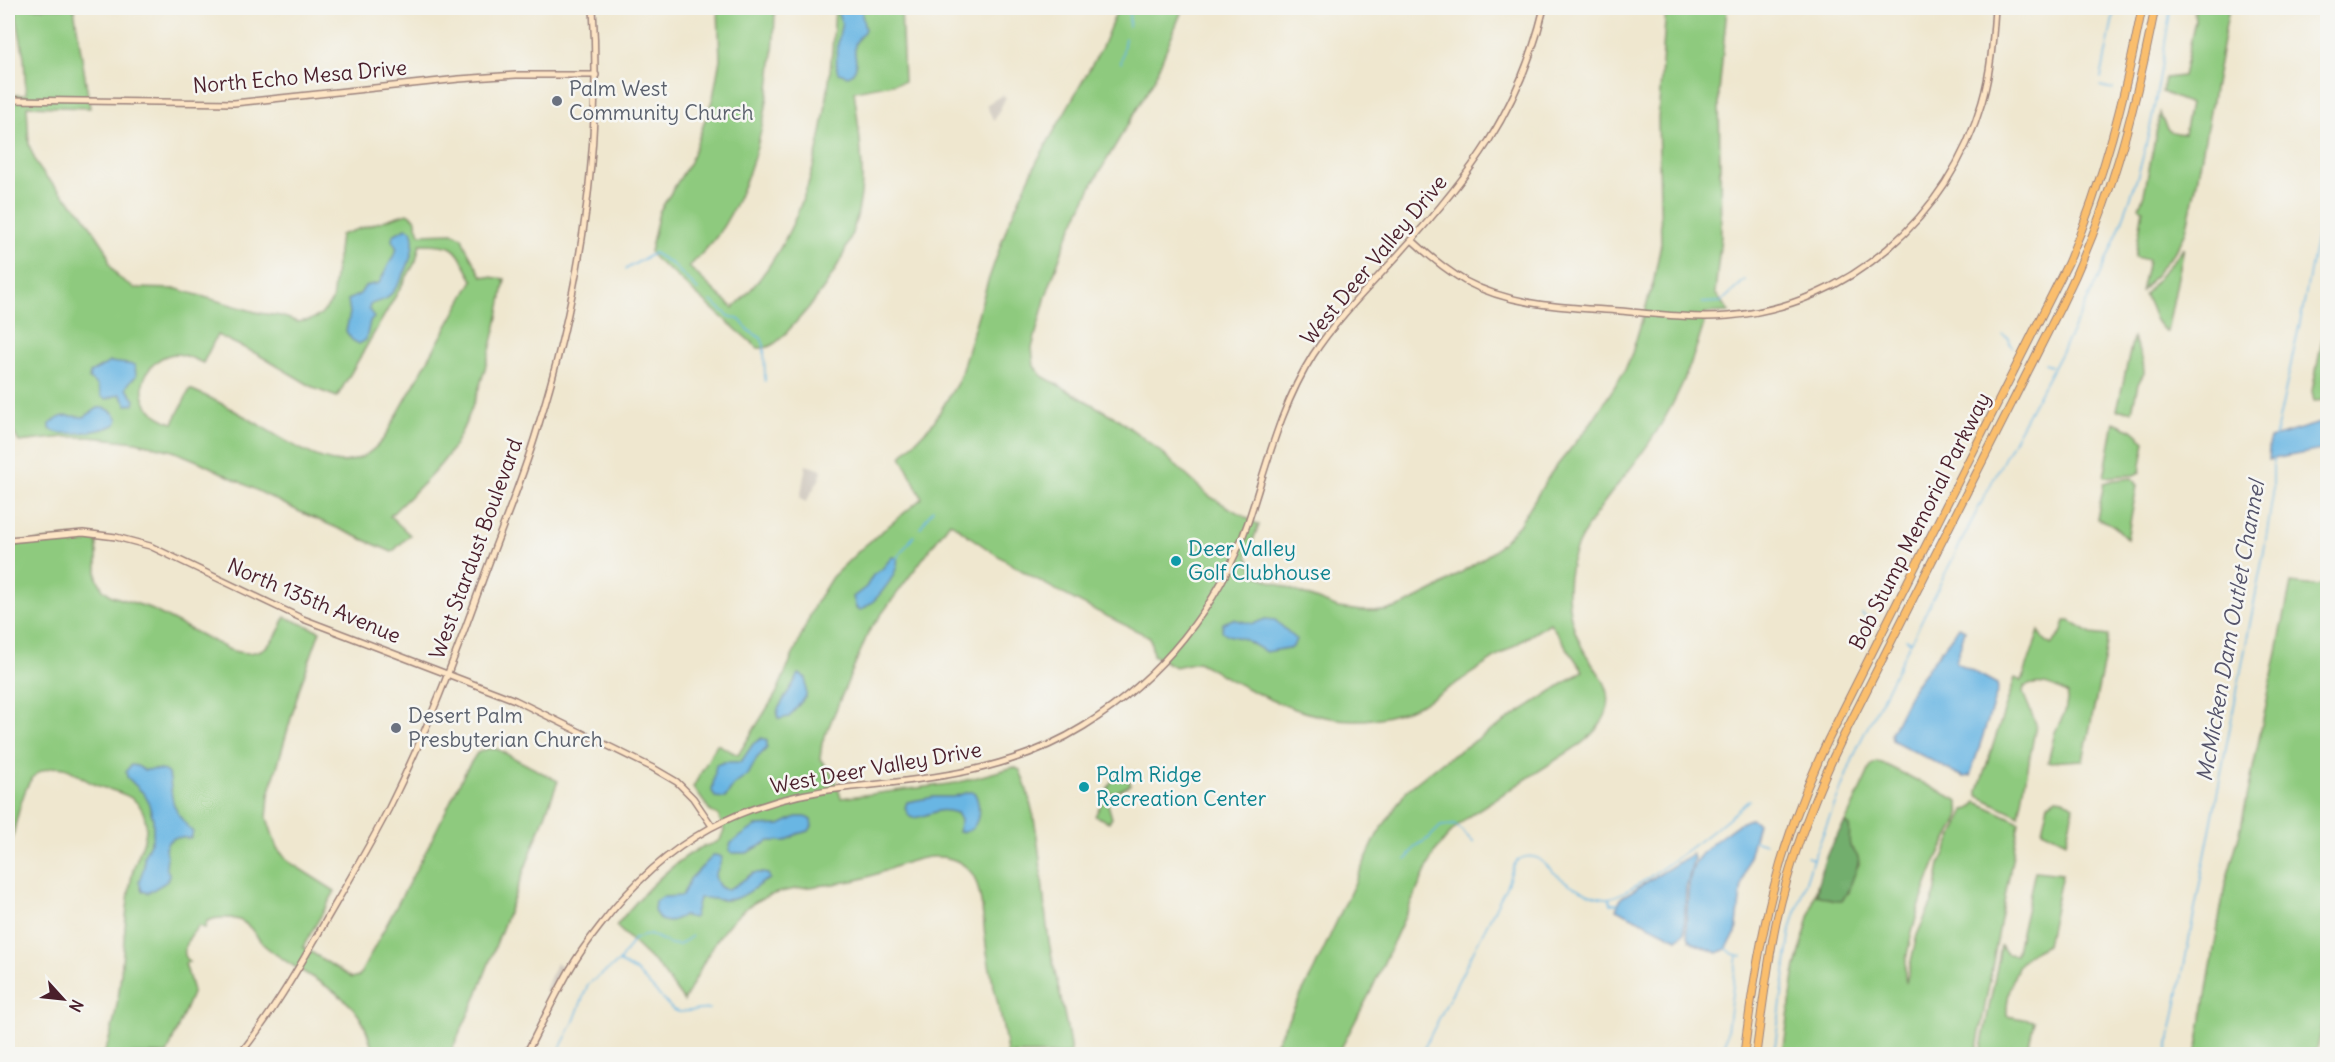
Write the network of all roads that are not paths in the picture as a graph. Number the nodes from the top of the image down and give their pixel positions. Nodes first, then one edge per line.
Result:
1 (593, 8) edge
2 (1544, 8) edge
3 (1995, 8) edge
4 (2142, 8) edge
5 (2155, 8) edge
6 (596, 75) junction
7 (8, 100) edge
8 (1412, 240) junction
9 (8, 540) edge
10 (447, 674) junction
11 (712, 826) junction
12 (240, 1054) edge
13 (526, 1054) edge
14 (1744, 1054) edge
15 (1756, 1054) edge

1 - 6 street, West Stardust Boulevard
2 - 8 street, West Deer Valley Drive
3 - 8 street
4 - 14 highway, Bob Stump Memorial Parkway
5 - 15 highway, Bob Stump Memorial Parkway
6 - 7 street, North Echo Mesa Drive
6 - 10 street, West Stardust Boulevard
8 - 11 street, West Deer Valley Drive
9 - 10 street, North 135th Avenue
10 - 11 street, North 135th Avenue
10 - 12 street, West Stardust Boulevard
11 - 13 street, West Deer Valley Drive

